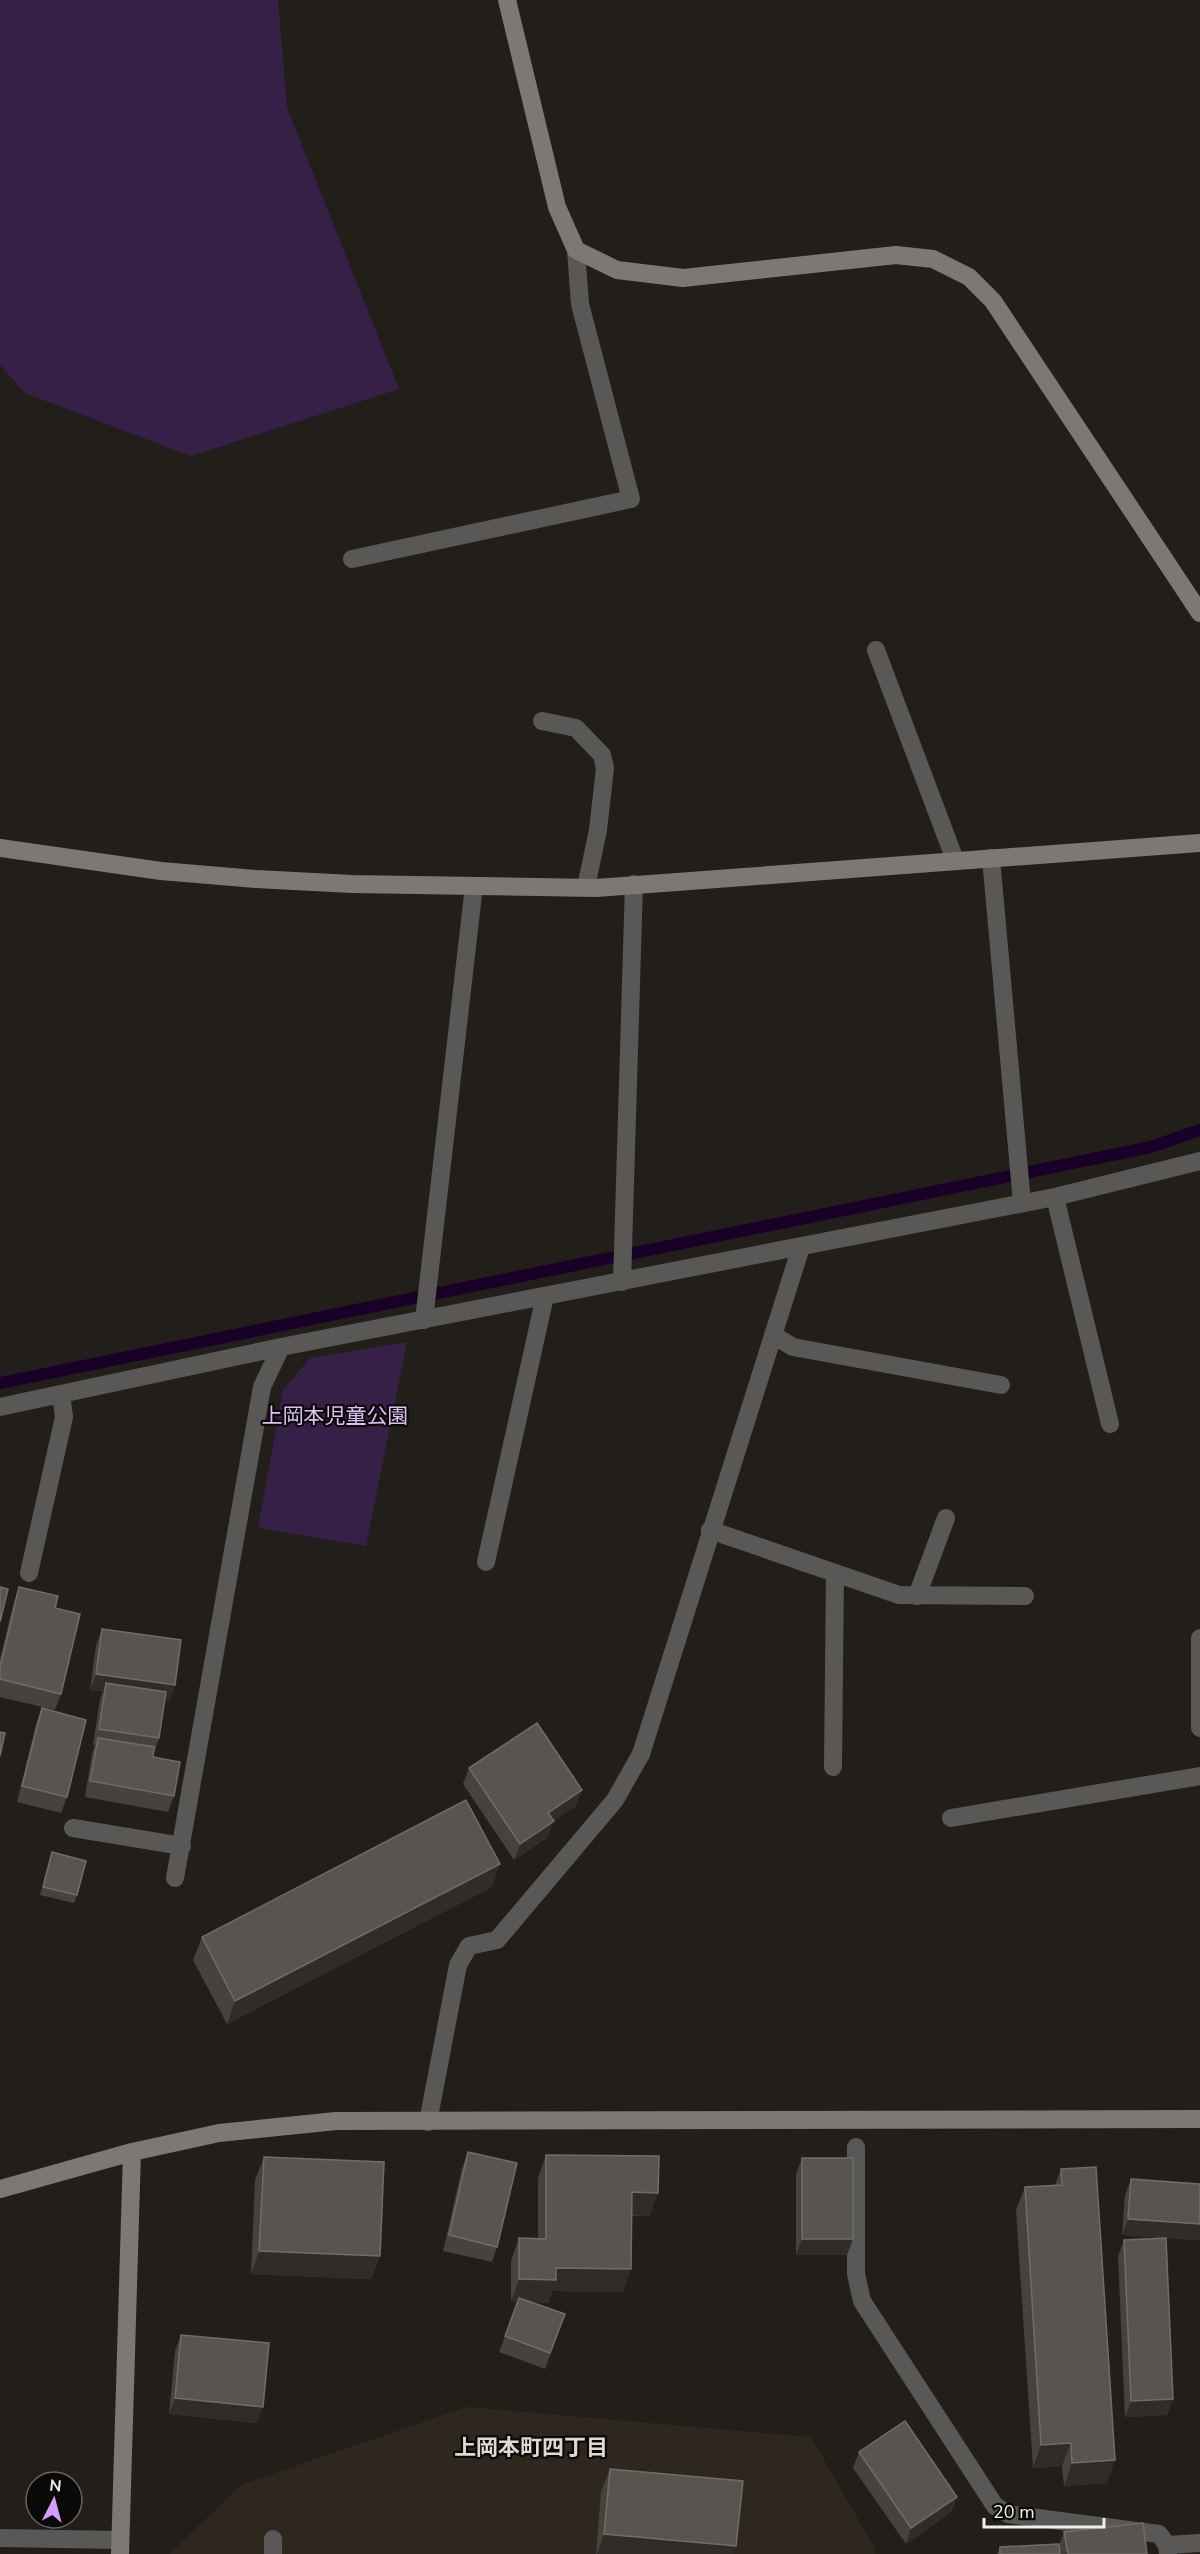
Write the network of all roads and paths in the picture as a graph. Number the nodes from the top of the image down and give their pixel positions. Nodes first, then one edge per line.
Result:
1 (507, 0) edge
2 (576, 250) junction
3 (352, 559) dead end
4 (1200, 613) edge
5 (876, 650) dead end
6 (542, 721) dead end
7 (1200, 843) edge
8 (0, 848) edge
9 (991, 858) junction
10 (955, 860) junction
11 (634, 884) junction
12 (474, 886) junction
13 (586, 887) junction
14 (1200, 1161) edge
15 (1055, 1197) junction
16 (1021, 1198) junction
17 (801, 1247) junction
18 (622, 1277) junction
19 (545, 1296) junction
20 (424, 1315) junction
21 (773, 1335) junction
22 (281, 1347) junction
23 (1001, 1385) dead end
24 (61, 1394) junction
25 (0, 1407) edge
26 (1110, 1424) dead end
27 (946, 1518) dead end
28 (710, 1530) junction
29 (486, 1562) dead end
30 (29, 1573) dead end
31 (835, 1573) junction
32 (917, 1596) junction
33 (1025, 1596) dead end
34 (1200, 1638) edge
35 (1200, 1728) edge
36 (833, 1767) dead end
37 (1200, 1776) edge
38 (951, 1818) dead end
39 (73, 1828) dead end
40 (182, 1846) junction
41 (176, 1878) dead end
42 (1200, 2119) edge
43 (428, 2122) junction
44 (856, 2147) dead end
45 (132, 2152) junction
46 (0, 2189) edge
47 (0, 2538) edge
48 (1200, 2543) edge
49 (120, 2547) edge
50 (1167, 2550) edge

1 - 2 street
2 - 3 street
2 - 4 street
5 - 10 street
6 - 13 street
7 - 9 street
8 - 12 street
9 - 10 street
9 - 16 street
10 - 11 street
11 - 13 street
11 - 18 street
12 - 13 street
12 - 20 street
14 - 15 street
15 - 16 street
15 - 26 street
16 - 17 street
17 - 18 street
17 - 21 street
18 - 19 street
19 - 20 street
19 - 29 street
20 - 22 street
21 - 23 street
21 - 28 street
22 - 24 street
22 - 40 street
24 - 25 street
24 - 30 street
27 - 32 street
28 - 31 street
28 - 43 street
31 - 32 street
31 - 36 street
32 - 33 street
34 - 35 street
37 - 38 street
39 - 40 street
40 - 41 street
42 - 43 street
43 - 45 street
44 - 50 street
45 - 46 street
45 - 49 street
47 - 49 street
48 - 50 street

